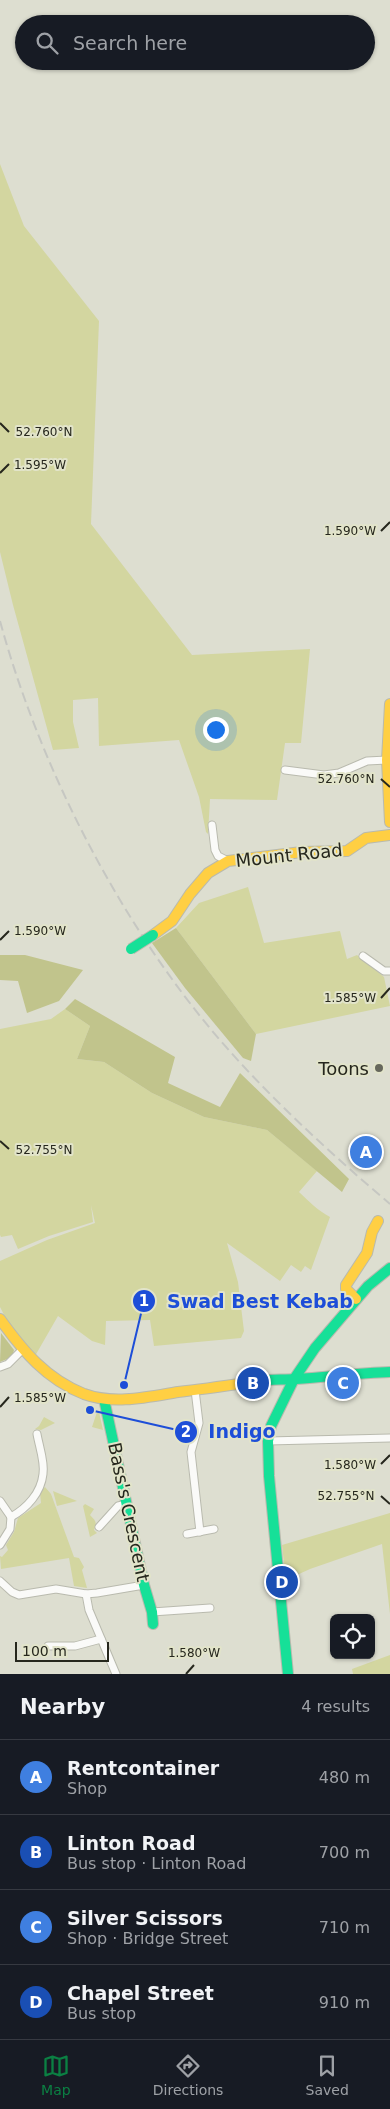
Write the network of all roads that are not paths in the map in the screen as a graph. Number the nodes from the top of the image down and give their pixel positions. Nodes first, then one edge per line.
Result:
1 (390, 704) edge
2 (387, 760) junction
3 (285, 770) dead end
4 (390, 822) edge
5 (212, 825) dead end
6 (390, 835) edge
7 (228, 861) junction
8 (131, 949) dead end
9 (363, 956) dead end
10 (390, 971) edge
11 (378, 1221) dead end
12 (388, 1271) edge
13 (356, 1299) junction
14 (0, 1319) edge
15 (22, 1350) junction
16 (0, 1367) edge
17 (390, 1372) edge
18 (294, 1379) junction
19 (195, 1390) junction
20 (104, 1399) junction
21 (38, 1434) dead end
22 (390, 1438) edge
23 (268, 1441) junction
24 (0, 1501) edge
25 (127, 1504) junction
26 (11, 1517) junction
27 (99, 1527) dead end
28 (214, 1530) dead end
29 (200, 1532) junction
30 (188, 1534) dead end
31 (0, 1545) edge
32 (0, 1581) edge
33 (144, 1585) junction
34 (86, 1594) junction
35 (210, 1608) dead end
36 (152, 1612) junction
37 (153, 1624) dead end
38 (101, 1639) junction
39 (48, 1646) dead end
40 (116, 1674) edge
41 (288, 1674) edge

1 - 2 main road
2 - 3 street
2 - 4 main road
5 - 7 street
6 - 7 main road, Mount Road
7 - 8 main road, Mount Road, bridge
9 - 10 street
11 - 13 main road
12 - 13 main road
13 - 18 main road
14 - 15 main road
15 - 16 street
15 - 20 main road
17 - 18 main road
18 - 19 main road
18 - 23 main road
19 - 20 main road
19 - 29 street
20 - 25 main road, Bass's Crescent
21 - 26 street
22 - 23 street
23 - 41 main road
24 - 26 street
25 - 27 street
25 - 33 main road, Bass's Crescent
26 - 31 street
28 - 29 street
29 - 30 street
32 - 34 street
33 - 34 street
33 - 36 main road, Bass's Crescent
34 - 38 street
35 - 36 street
36 - 37 main road, Bass's Crescent
38 - 39 street
38 - 40 street

